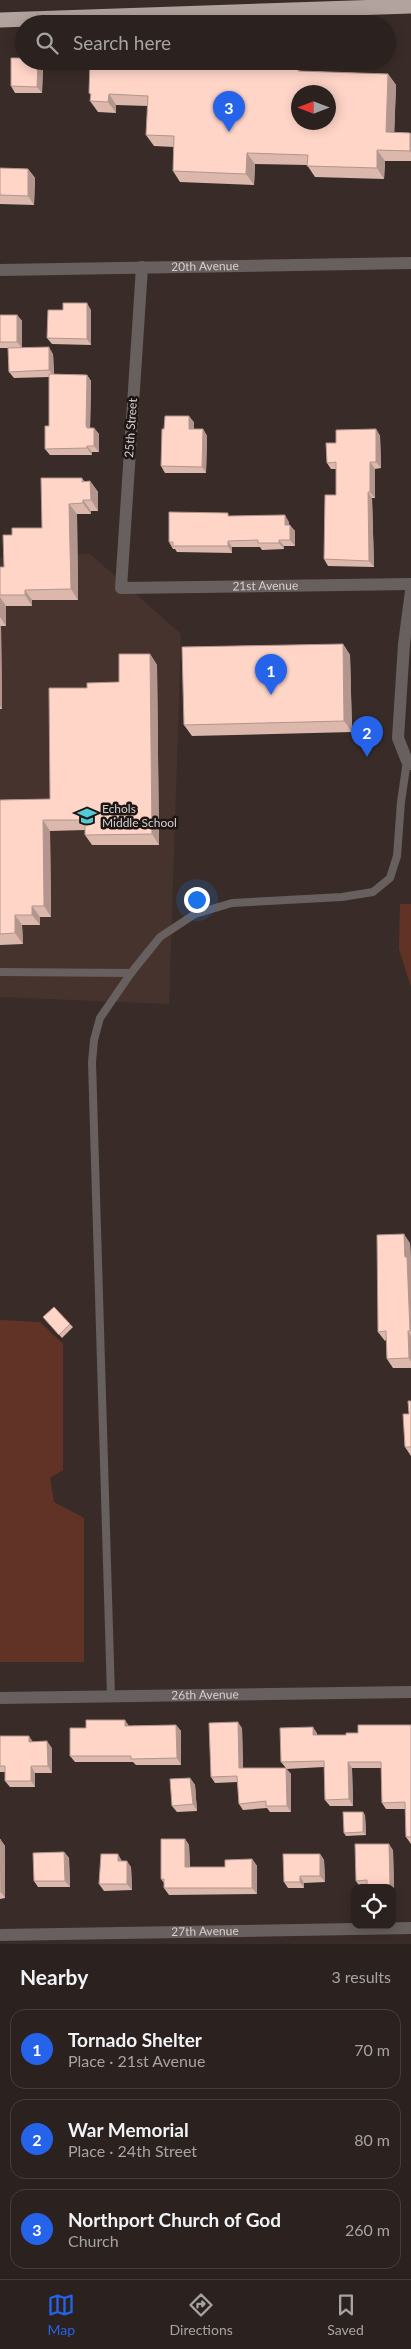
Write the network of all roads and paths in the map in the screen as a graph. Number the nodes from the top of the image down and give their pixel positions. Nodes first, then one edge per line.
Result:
1 (411, 6) edge
2 (147, 15) edge
3 (15, 19) edge
4 (0, 20) edge
5 (411, 263) edge
6 (142, 267) junction
7 (0, 270) edge
8 (411, 584) edge
9 (121, 588) joint
10 (411, 591) edge
11 (409, 762) edge
12 (0, 972) edge
13 (131, 973) junction
14 (411, 1692) edge
15 (111, 1696) junction
16 (0, 1698) edge
17 (411, 1928) edge
18 (0, 1935) edge

1 - 2 highway
3 - 4 highway
5 - 6 street, 20th Avenue
6 - 7 street, 20th Avenue
6 - 9 street, 25th Street
8 - 9 street, 21st Avenue
10 - 11 street
11 - 13 lane
12 - 13 lane
13 - 15 lane
14 - 15 street, 26th Avenue
15 - 16 street, 26th Avenue
17 - 18 street, 27th Avenue

